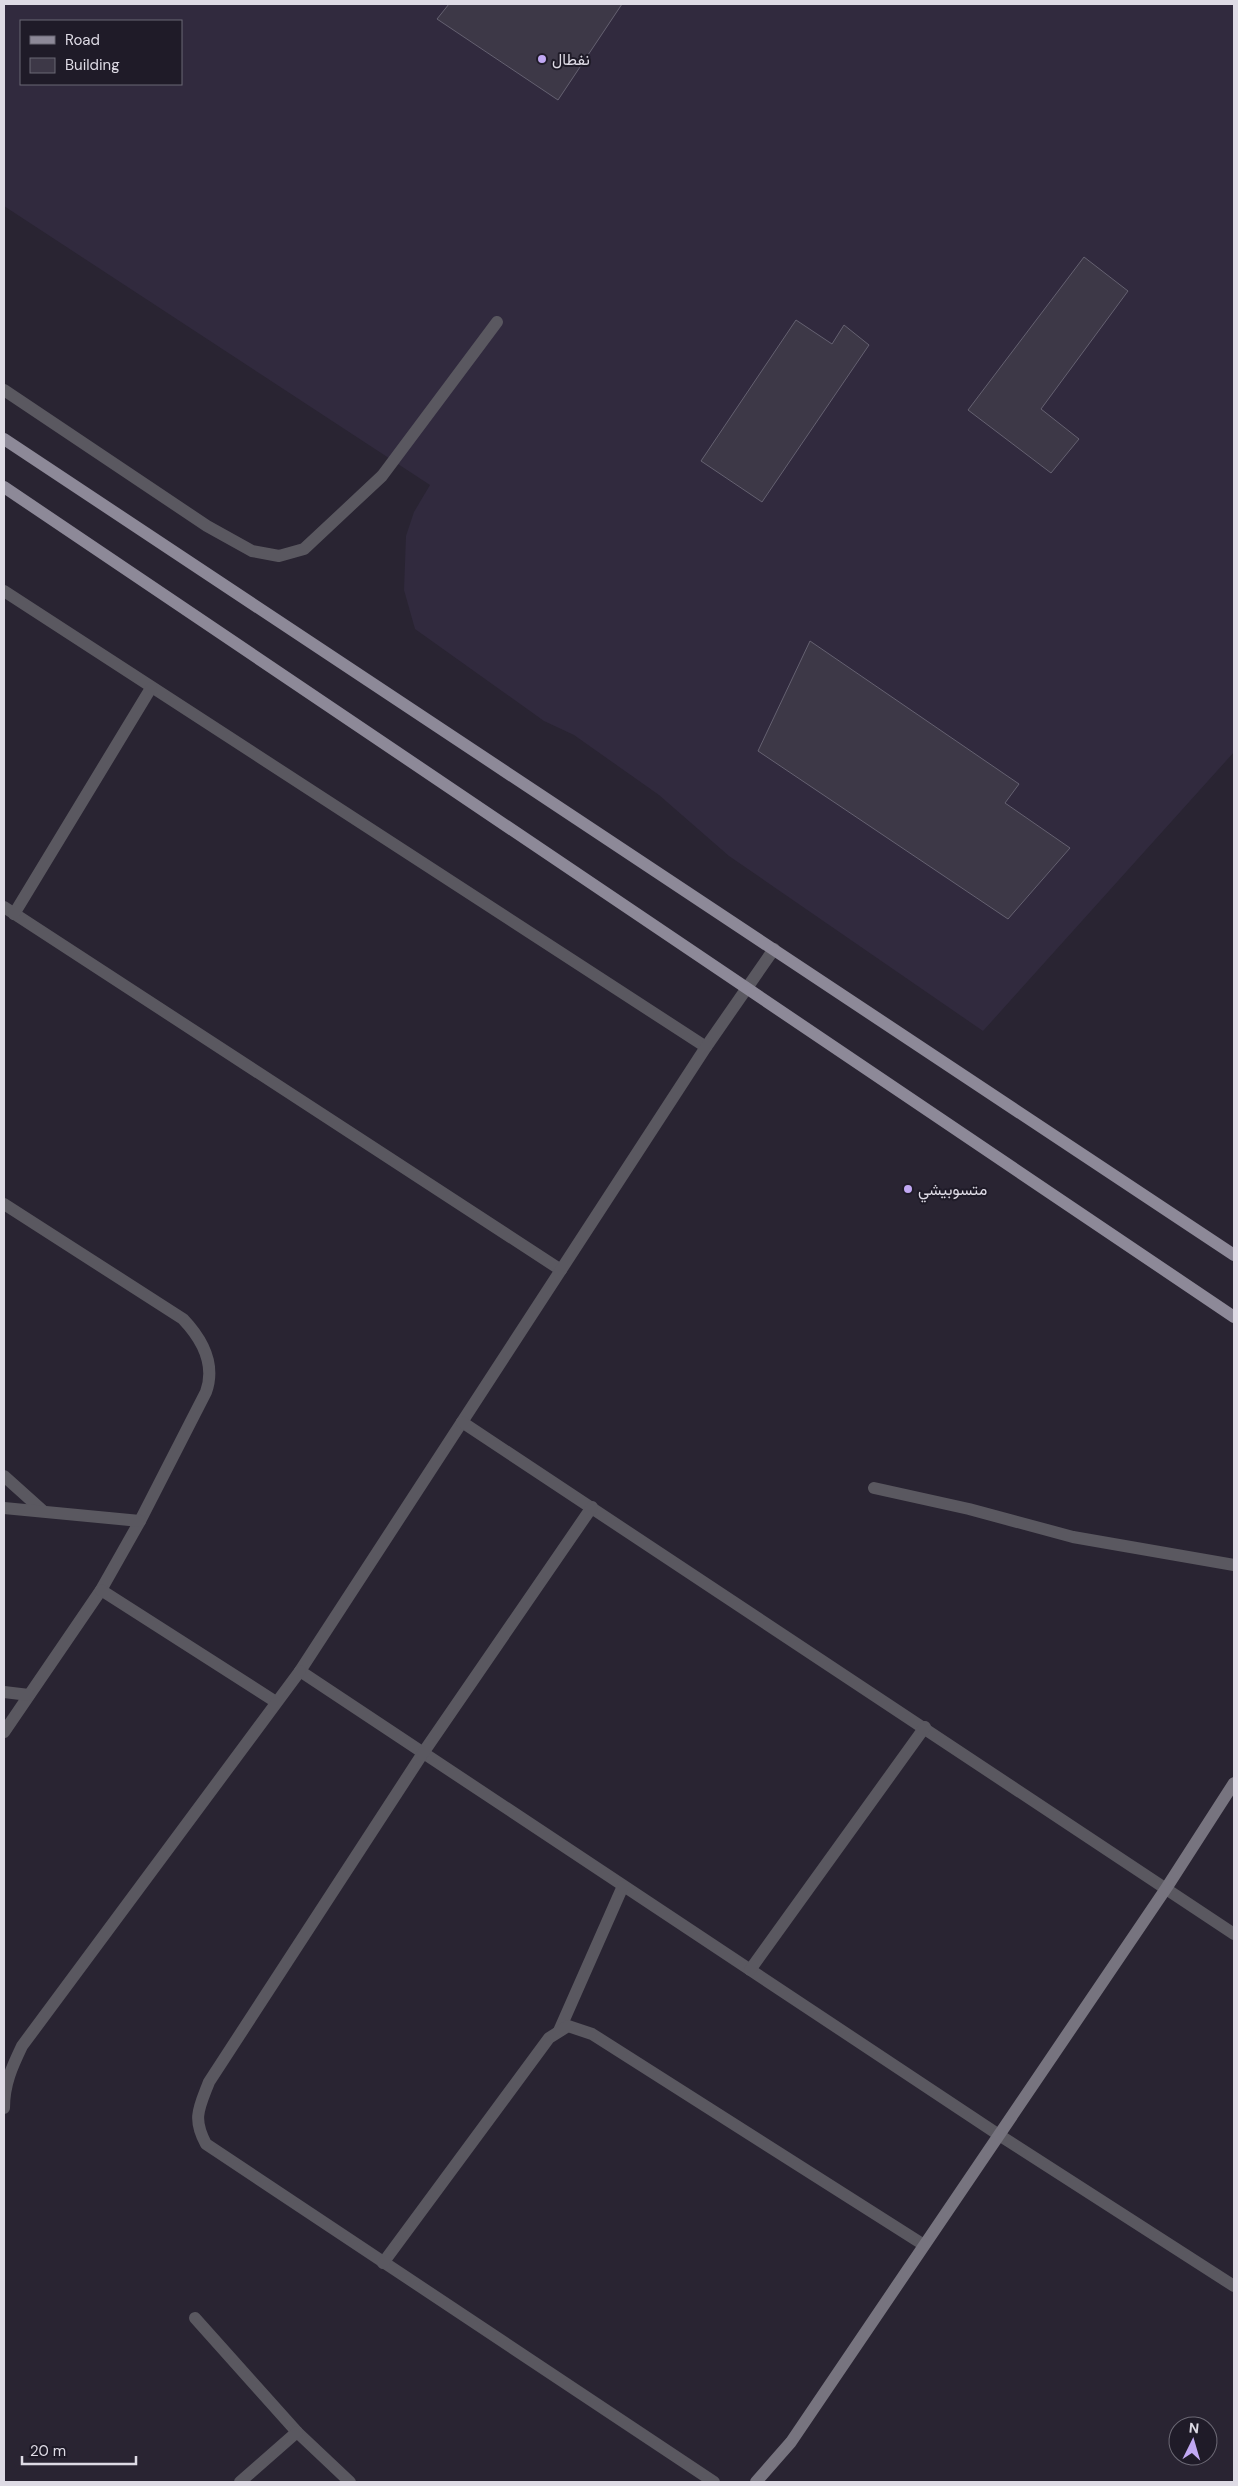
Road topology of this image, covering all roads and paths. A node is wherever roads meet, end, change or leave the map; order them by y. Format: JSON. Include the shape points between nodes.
{"nodes":[{"id":1,"x":497,"y":322,"type":"dead end"},
{"id":2,"x":4,"y":390,"type":"edge"},
{"id":3,"x":4,"y":439,"type":"edge"},
{"id":4,"x":4,"y":487,"type":"edge"},
{"id":5,"x":4,"y":591,"type":"edge"},
{"id":6,"x":151,"y":688,"type":"junction"},
{"id":7,"x":9,"y":910,"type":"edge"},
{"id":8,"x":774,"y":949,"type":"junction"},
{"id":9,"x":747,"y":987,"type":"junction"},
{"id":10,"x":706,"y":1048,"type":"junction"},
{"id":11,"x":4,"y":1204,"type":"edge"},
{"id":12,"x":1234,"y":1255,"type":"edge"},
{"id":13,"x":561,"y":1270,"type":"junction"},
{"id":14,"x":1234,"y":1316,"type":"edge"},
{"id":15,"x":462,"y":1422,"type":"junction"},
{"id":16,"x":4,"y":1476,"type":"edge"},
{"id":17,"x":874,"y":1488,"type":"dead end"},
{"id":18,"x":592,"y":1507,"type":"junction"},
{"id":19,"x":4,"y":1508,"type":"edge"},
{"id":20,"x":43,"y":1512,"type":"junction"},
{"id":21,"x":140,"y":1521,"type":"junction"},
{"id":22,"x":1234,"y":1565,"type":"edge"},
{"id":23,"x":101,"y":1590,"type":"junction"},
{"id":24,"x":300,"y":1671,"type":"junction"},
{"id":25,"x":4,"y":1692,"type":"edge"},
{"id":26,"x":29,"y":1694,"type":"junction"},
{"id":27,"x":276,"y":1702,"type":"junction"},
{"id":28,"x":925,"y":1728,"type":"junction"},
{"id":29,"x":4,"y":1732,"type":"edge"},
{"id":30,"x":423,"y":1753,"type":"junction"},
{"id":31,"x":1234,"y":1783,"type":"edge"},
{"id":32,"x":623,"y":1886,"type":"junction"},
{"id":33,"x":1167,"y":1887,"type":"junction"},
{"id":34,"x":1234,"y":1934,"type":"edge"},
{"id":35,"x":750,"y":1970,"type":"junction"},
{"id":36,"x":559,"y":2031,"type":"junction"},
{"id":37,"x":4,"y":2108,"type":"edge"},
{"id":38,"x":998,"y":2135,"type":"junction"},
{"id":39,"x":924,"y":2245,"type":"junction"},
{"id":40,"x":383,"y":2263,"type":"junction"},
{"id":41,"x":1234,"y":2286,"type":"edge"},
{"id":42,"x":195,"y":2318,"type":"dead end"},
{"id":43,"x":297,"y":2432,"type":"junction"},
{"id":44,"x":240,"y":2482,"type":"edge"},
{"id":45,"x":350,"y":2482,"type":"edge"},
{"id":46,"x":714,"y":2482,"type":"edge"},
{"id":47,"x":756,"y":2482,"type":"edge"}],
"edges":[{"from":1,"to":2,"type":"street","via":[[382,476],[304,550],[279,556],[252,551],[208,526]]},
{"from":3,"to":8,"type":"main road"},
{"from":4,"to":9,"type":"main road"},
{"from":5,"to":6,"type":"street"},
{"from":6,"to":7,"type":"street"},
{"from":6,"to":10,"type":"street"},
{"from":7,"to":13,"type":"street"},
{"from":8,"to":9,"type":"street"},
{"from":8,"to":12,"type":"main road"},
{"from":9,"to":10,"type":"street"},
{"from":9,"to":14,"type":"main road"},
{"from":10,"to":13,"type":"street"},
{"from":11,"to":21,"type":"street","via":[[183,1318],[196,1333],[204,1350],[211,1372],[206,1392]]},
{"from":13,"to":15,"type":"street"},
{"from":15,"to":18,"type":"street"},
{"from":15,"to":24,"type":"street"},
{"from":16,"to":20,"type":"street"},
{"from":17,"to":22,"type":"street","via":[[969,1508],[1072,1536]]},
{"from":18,"to":28,"type":"street"},
{"from":18,"to":30,"type":"street"},
{"from":19,"to":20,"type":"street"},
{"from":20,"to":21,"type":"street"},
{"from":21,"to":23,"type":"street"},
{"from":23,"to":26,"type":"street"},
{"from":23,"to":27,"type":"street"},
{"from":24,"to":27,"type":"street"},
{"from":24,"to":30,"type":"street"},
{"from":25,"to":26,"type":"street"},
{"from":26,"to":29,"type":"street"},
{"from":27,"to":37,"type":"street","via":[[22,2046],[8,2076]]},
{"from":28,"to":33,"type":"street"},
{"from":28,"to":35,"type":"street"},
{"from":30,"to":32,"type":"street"},
{"from":30,"to":40,"type":"street","via":[[209,2082],[196,2115],[206,2144]]},
{"from":31,"to":33,"type":"main road"},
{"from":32,"to":35,"type":"street"},
{"from":32,"to":36,"type":"street"},
{"from":33,"to":34,"type":"street"},
{"from":33,"to":38,"type":"main road"},
{"from":35,"to":38,"type":"street"},
{"from":36,"to":39,"type":"street","via":[[568,2026],[592,2034]]},
{"from":36,"to":40,"type":"street","via":[[549,2038]]},
{"from":38,"to":39,"type":"main road"},
{"from":38,"to":41,"type":"street"},
{"from":39,"to":47,"type":"main road","via":[[791,2442]]},
{"from":40,"to":46,"type":"street"},
{"from":42,"to":43,"type":"street"},
{"from":43,"to":44,"type":"street"},
{"from":43,"to":45,"type":"street"}]}
